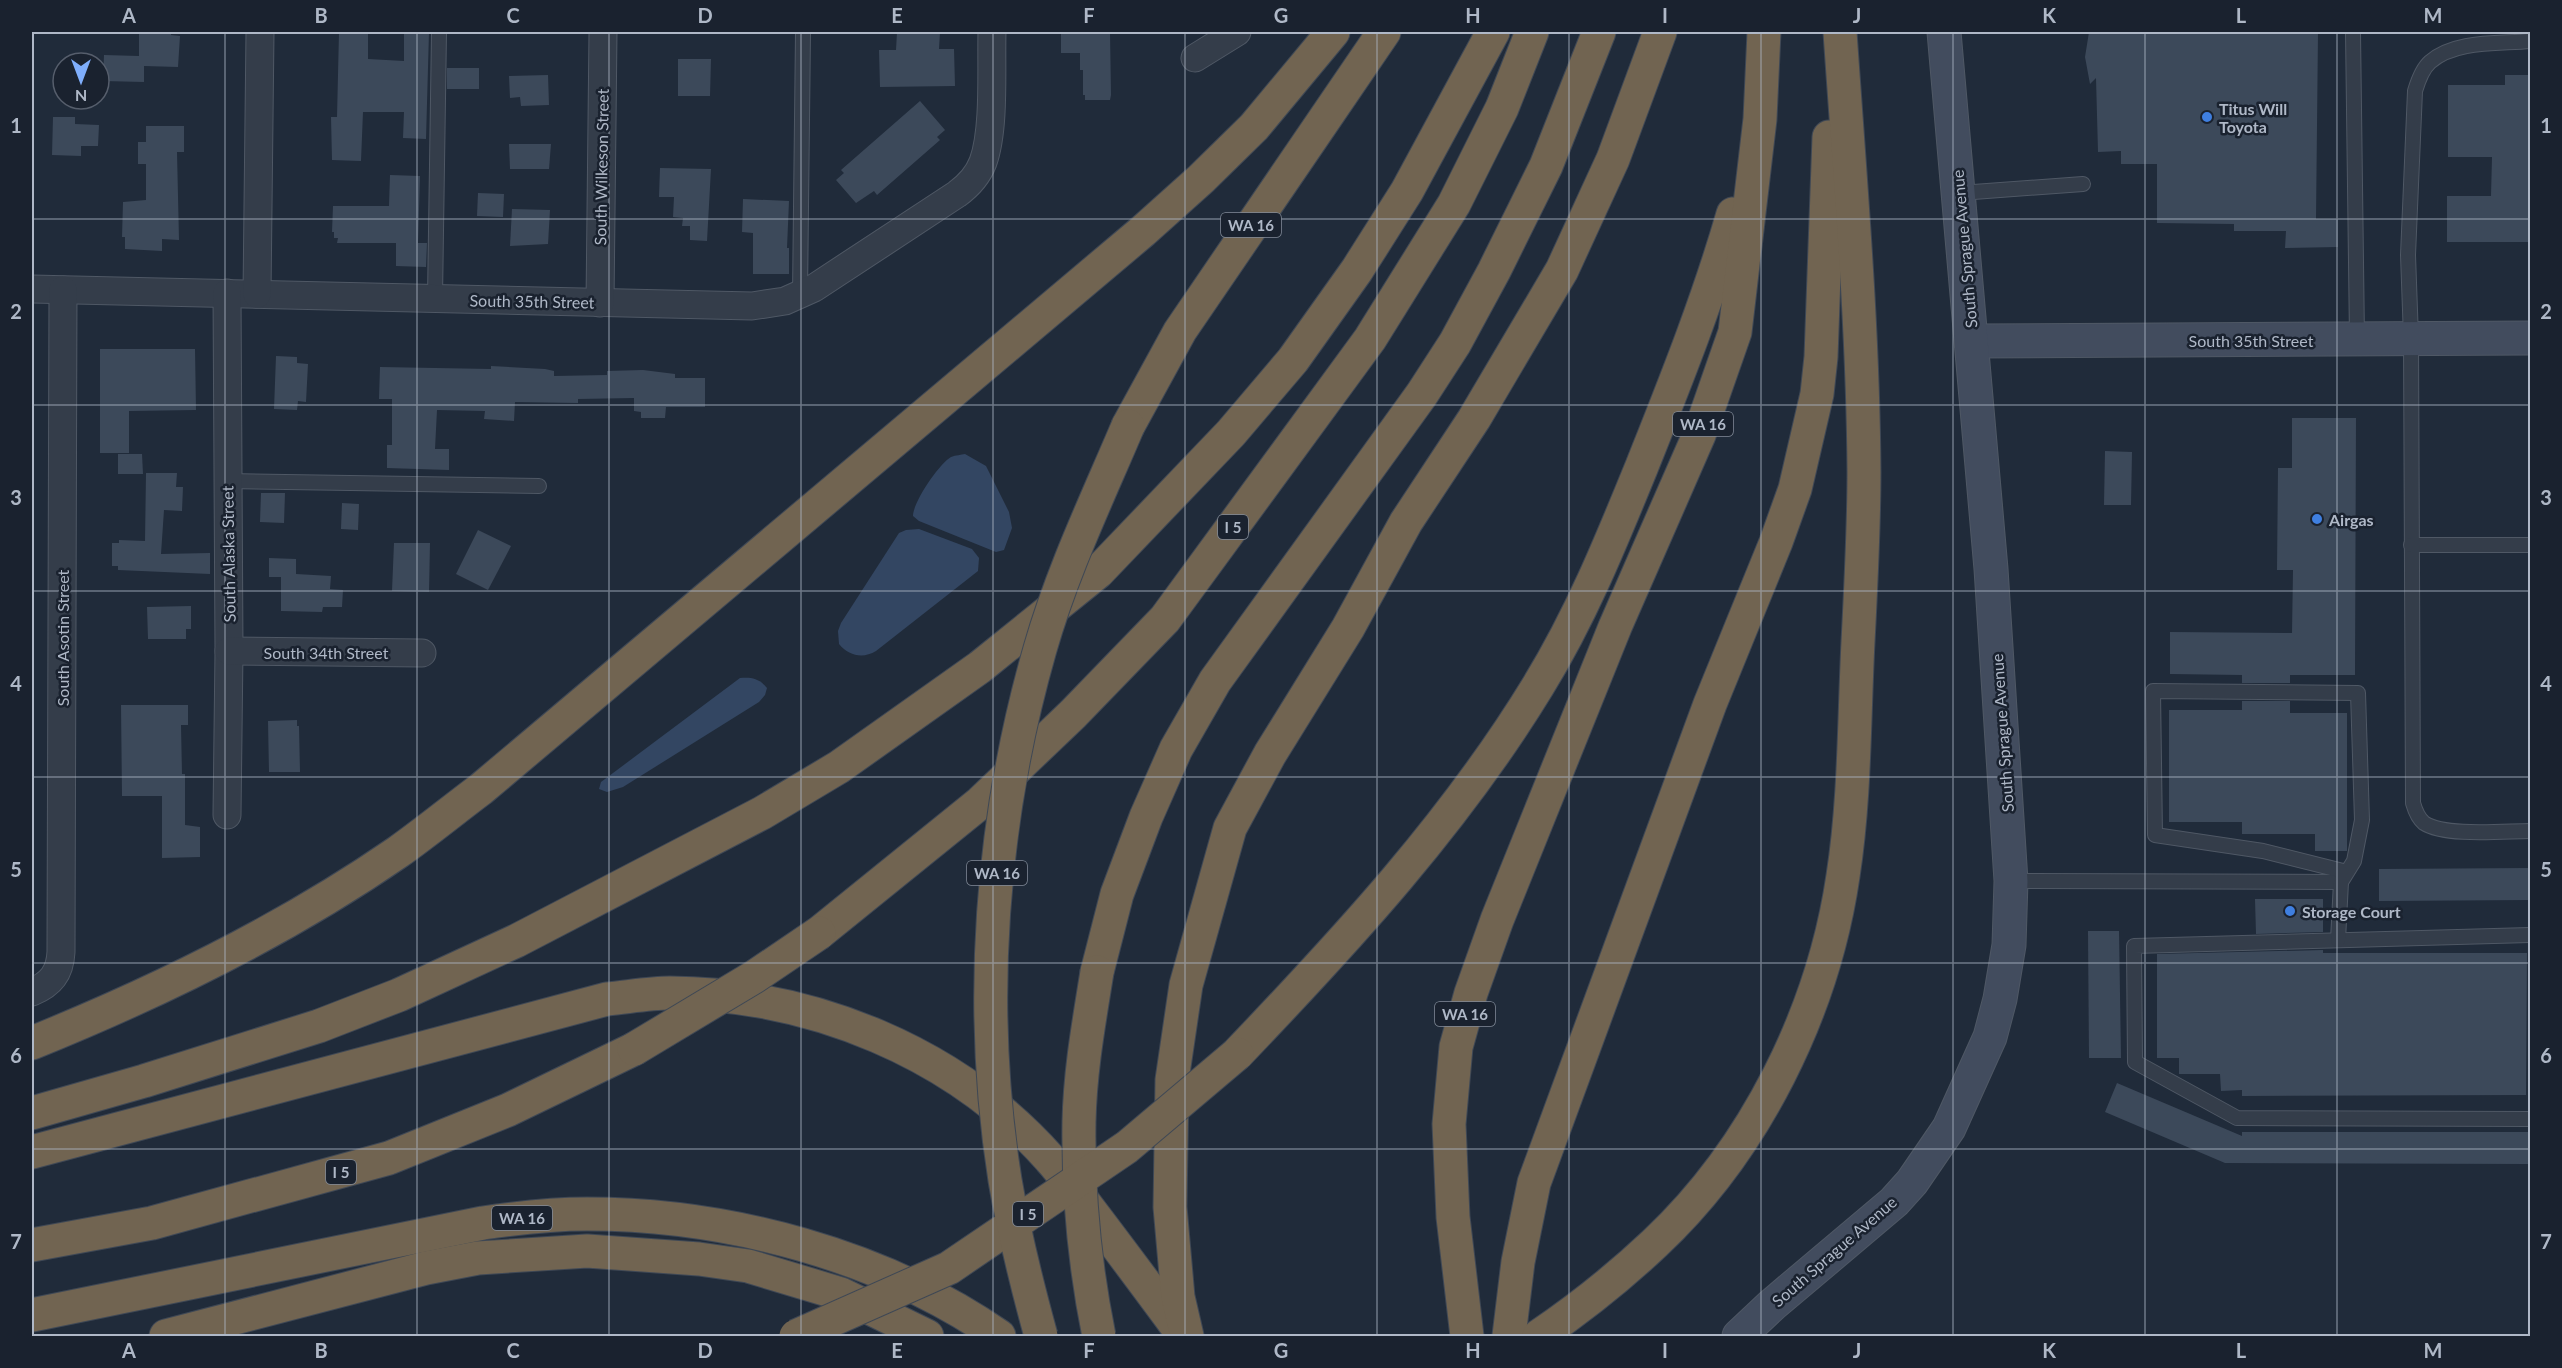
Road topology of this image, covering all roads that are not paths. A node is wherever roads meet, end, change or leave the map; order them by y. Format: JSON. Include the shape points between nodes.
{"nodes":[{"id":1,"x":260,"y":32,"type":"edge"},
{"id":2,"x":439,"y":32,"type":"edge"},
{"id":3,"x":603,"y":32,"type":"edge"},
{"id":4,"x":803,"y":32,"type":"edge"},
{"id":5,"x":992,"y":32,"type":"edge"},
{"id":6,"x":1238,"y":32,"type":"edge"},
{"id":7,"x":1333,"y":32,"type":"edge"},
{"id":8,"x":1384,"y":32,"type":"edge"},
{"id":9,"x":1492,"y":32,"type":"edge"},
{"id":10,"x":1532,"y":32,"type":"edge"},
{"id":11,"x":1599,"y":32,"type":"edge"},
{"id":12,"x":1660,"y":32,"type":"edge"},
{"id":13,"x":1764,"y":32,"type":"edge"},
{"id":14,"x":1835,"y":32,"type":"edge"},
{"id":15,"x":1840,"y":32,"type":"edge"},
{"id":16,"x":1944,"y":32,"type":"edge"},
{"id":17,"x":2353,"y":32,"type":"edge"},
{"id":18,"x":2530,"y":41,"type":"edge"},
{"id":19,"x":1195,"y":58,"type":"dead end"},
{"id":20,"x":1761,"y":119,"type":"junction"},
{"id":21,"x":2083,"y":184,"type":"dead end"},
{"id":22,"x":1960,"y":193,"type":"junction"},
{"id":23,"x":32,"y":289,"type":"edge"},
{"id":24,"x":63,"y":290,"type":"junction"},
{"id":25,"x":227,"y":293,"type":"junction"},
{"id":26,"x":257,"y":294,"type":"junction"},
{"id":27,"x":800,"y":295,"type":"junction"},
{"id":28,"x":435,"y":298,"type":"junction"},
{"id":29,"x":600,"y":303,"type":"junction"},
{"id":30,"x":2411,"y":338,"type":"junction"},
{"id":31,"x":2530,"y":338,"type":"edge"},
{"id":32,"x":2356,"y":339,"type":"junction"},
{"id":33,"x":1972,"y":341,"type":"junction"},
{"id":34,"x":227,"y":481,"type":"junction"},
{"id":35,"x":539,"y":486,"type":"dead end"},
{"id":36,"x":2411,"y":545,"type":"junction"},
{"id":37,"x":2530,"y":545,"type":"edge"},
{"id":38,"x":229,"y":651,"type":"junction"},
{"id":39,"x":422,"y":653,"type":"dead end"},
{"id":40,"x":227,"y":815,"type":"dead end"},
{"id":41,"x":2530,"y":831,"type":"edge"},
{"id":42,"x":2344,"y":877,"type":"junction"},
{"id":43,"x":2011,"y":881,"type":"junction"},
{"id":44,"x":2530,"y":935,"type":"edge"},
{"id":45,"x":2338,"y":940,"type":"junction"},
{"id":46,"x":40,"y":988,"type":"edge"},
{"id":47,"x":32,"y":1043,"type":"edge"},
{"id":48,"x":32,"y":1113,"type":"edge"},
{"id":49,"x":2530,"y":1119,"type":"edge"},
{"id":50,"x":32,"y":1152,"type":"edge"},
{"id":51,"x":32,"y":1245,"type":"edge"},
{"id":52,"x":32,"y":1315,"type":"edge"},
{"id":53,"x":165,"y":1336,"type":"edge"},
{"id":54,"x":796,"y":1336,"type":"edge"},
{"id":55,"x":927,"y":1336,"type":"edge"},
{"id":56,"x":999,"y":1336,"type":"edge"},
{"id":57,"x":1041,"y":1336,"type":"edge"},
{"id":58,"x":1099,"y":1336,"type":"edge"},
{"id":59,"x":1185,"y":1336,"type":"edge"},
{"id":60,"x":1467,"y":1336,"type":"edge"},
{"id":61,"x":1509,"y":1336,"type":"edge"},
{"id":62,"x":1539,"y":1336,"type":"edge"},
{"id":63,"x":1739,"y":1336,"type":"edge"}],
"edges":[{"from":1,"to":26,"type":"street"},
{"from":2,"to":28,"type":"lane"},
{"from":3,"to":29,"type":"street","name":"South Wilkeson Street"},
{"from":4,"to":27,"type":"lane"},
{"from":5,"to":27,"type":"street","name":"South 35th Street","via":[[989,121],[984,160],[976,175],[957,194]]},
{"from":6,"to":19,"type":"street"},
{"from":7,"to":47,"type":"highway","via":[[1254,127],[1168,208],[481,789],[398,852],[266,932],[130,1002]]},
{"from":8,"to":57,"type":"highway","number":"WA 16","bridge":true,"via":[[1180,331],[1128,426],[1081,535],[1040,647],[1004,810],[997,869],[991,1006],[1005,1180]]},
{"from":9,"to":48,"type":"highway","via":[[1407,191],[1293,360],[1231,433],[1098,572],[980,667],[839,766],[771,807],[516,941],[399,995],[319,1026]]},
{"from":10,"to":51,"type":"highway","number":"I 5","bridge":true,"via":[[1502,108],[1454,204],[1370,339],[1165,619],[981,802],[819,933],[754,976],[634,1049],[508,1110],[389,1158],[152,1223]]},
{"from":11,"to":58,"type":"highway","bridge":true,"via":[[1546,166],[1455,343],[1215,681],[1176,749],[1146,817],[1117,894],[1085,1045],[1079,1122],[1084,1231]]},
{"from":12,"to":59,"type":"highway","via":[[1613,159],[1562,270],[1474,419],[1406,522],[1230,828],[1186,985],[1172,1080],[1170,1207]]},
{"from":13,"to":20,"type":"highway","number":"I 5"},
{"from":14,"to":61,"type":"highway","via":[[1821,357],[1817,394],[1795,489],[1710,705],[1534,1183],[1518,1262]]},
{"from":15,"to":62,"type":"highway","via":[[1861,359],[1864,472],[1849,832],[1835,918],[1806,1014],[1758,1112],[1729,1158],[1657,1241],[1610,1284]]},
{"from":16,"to":22,"type":"street","name":"South Sprague Avenue"},
{"from":17,"to":32,"type":"lane"},
{"from":18,"to":30,"type":"lane","via":[[2457,48],[2430,62],[2421,75],[2415,91],[2408,255]]},
{"from":20,"to":54,"type":"highway","number":"I 5","bridge":true,"via":[[1714,280],[1688,353],[1594,585],[1539,685],[1484,767],[1410,864],[1332,955],[1237,1054],[1127,1147],[949,1268]]},
{"from":20,"to":60,"type":"highway","number":"WA 16","via":[[1735,332],[1699,435],[1615,627],[1497,920],[1456,1047],[1449,1124],[1453,1217]]},
{"from":21,"to":22,"type":"lane"},
{"from":22,"to":33,"type":"street","name":"South Sprague Avenue"},
{"from":23,"to":24,"type":"street","name":"South 35th Street"},
{"from":24,"to":25,"type":"street","name":"South 35th Street"},
{"from":24,"to":46,"type":"street","name":"South Asotin Street","via":[[61,952],[57,973]]},
{"from":25,"to":26,"type":"street","name":"South 35th Street"},
{"from":25,"to":34,"type":"street","name":"South Alaska Street"},
{"from":26,"to":28,"type":"street","name":"South 35th Street"},
{"from":27,"to":29,"type":"street","name":"South 35th Street","via":[[752,306]]},
{"from":28,"to":29,"type":"street","name":"South 35th Street"},
{"from":30,"to":31,"type":"street","name":"South 35th Street"},
{"from":30,"to":32,"type":"street","name":"South 35th Street"},
{"from":30,"to":36,"type":"lane"},
{"from":32,"to":33,"type":"street","name":"South 35th Street"},
{"from":33,"to":43,"type":"street","name":"South Sprague Avenue"},
{"from":34,"to":35,"type":"lane"},
{"from":34,"to":38,"type":"street","name":"South Alaska Street"},
{"from":36,"to":37,"type":"lane"},
{"from":36,"to":41,"type":"lane","via":[[2415,809],[2426,824],[2446,830]]},
{"from":38,"to":39,"type":"street","name":"South 34th Street"},
{"from":38,"to":40,"type":"street","name":"South Alaska Street"},
{"from":42,"to":42,"type":"lane","via":[[2354,861],[2362,820],[2358,693],[2153,691],[2155,835],[2263,851]]},
{"from":42,"to":43,"type":"lane"},
{"from":42,"to":45,"type":"lane"},
{"from":43,"to":63,"type":"street","name":"South Sprague Avenue","via":[[2008,945],[1998,1009],[1986,1048],[1949,1128],[1894,1202]]},
{"from":44,"to":45,"type":"lane"},
{"from":45,"to":49,"type":"lane","via":[[2134,946],[2135,1062],[2237,1118]]},
{"from":50,"to":59,"type":"highway","via":[[607,999],[669,993],[737,997],[816,1014],[889,1039],[933,1062],[970,1088],[1050,1158]]},
{"from":52,"to":56,"type":"highway","number":"WA 16","via":[[473,1225],[586,1214],[649,1217],[787,1240],[897,1280]]},
{"from":53,"to":55,"type":"highway","via":[[426,1268],[478,1258],[587,1251],[687,1257],[748,1266],[841,1294]]}]}
